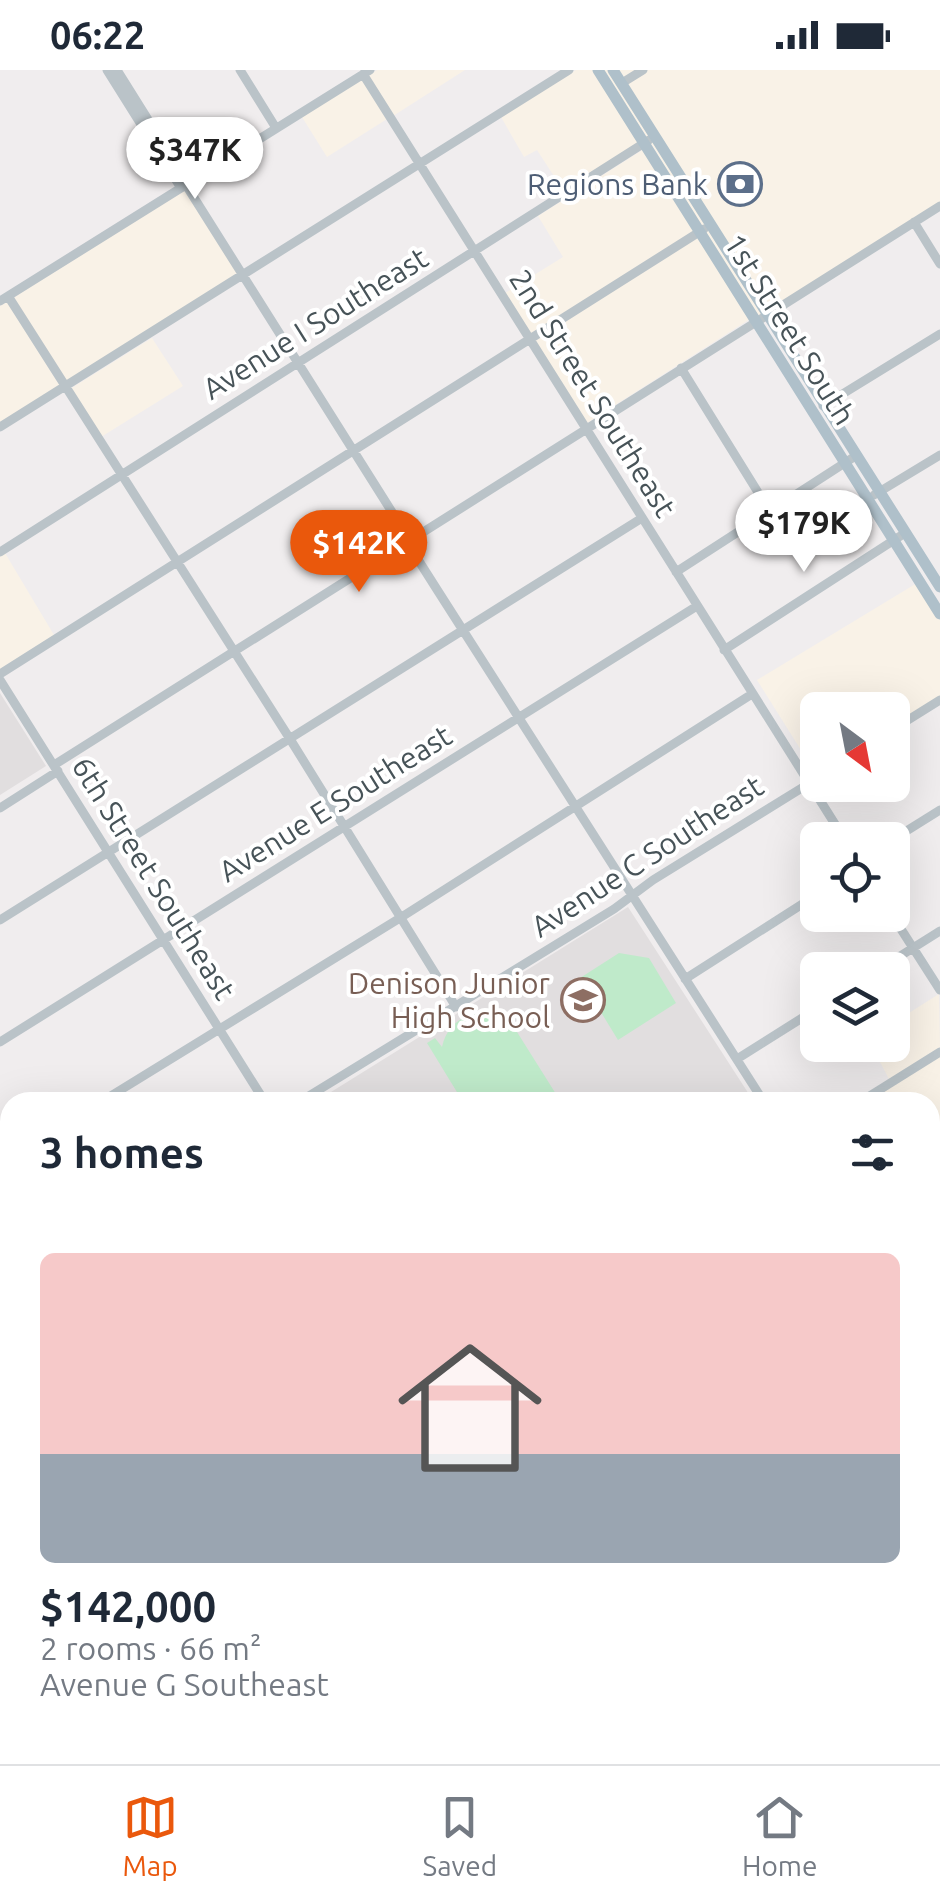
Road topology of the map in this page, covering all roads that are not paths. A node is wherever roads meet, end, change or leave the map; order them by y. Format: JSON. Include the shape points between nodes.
{"nodes":[{"id":1,"x":107,"y":70,"type":"edge"},
{"id":2,"x":117,"y":70,"type":"edge"},
{"id":3,"x":240,"y":70,"type":"edge"},
{"id":4,"x":568,"y":70,"type":"edge"},
{"id":5,"x":598,"y":70,"type":"edge"},
{"id":6,"x":613,"y":70,"type":"edge"},
{"id":7,"x":643,"y":70,"type":"edge"},
{"id":8,"x":361,"y":73,"type":"edge"},
{"id":9,"x":622,"y":83,"type":"junction"},
{"id":10,"x":276,"y":128,"type":"junction"},
{"id":11,"x":157,"y":134,"type":"dead end"},
{"id":12,"x":650,"y":139,"type":"junction"},
{"id":13,"x":420,"y":163,"type":"junction"},
{"id":14,"x":183,"y":186,"type":"junction"},
{"id":15,"x":940,"y":206,"type":"edge"},
{"id":16,"x":914,"y":222,"type":"junction"},
{"id":17,"x":705,"y":228,"type":"junction"},
{"id":18,"x":475,"y":252,"type":"junction"},
{"id":19,"x":940,"y":264,"type":"edge"},
{"id":20,"x":243,"y":275,"type":"junction"},
{"id":21,"x":3,"y":297,"type":"edge"},
{"id":22,"x":767,"y":314,"type":"junction"},
{"id":23,"x":756,"y":321,"type":"junction"},
{"id":24,"x":940,"y":334,"type":"edge"},
{"id":25,"x":530,"y":339,"type":"junction"},
{"id":26,"x":298,"y":363,"type":"junction"},
{"id":27,"x":681,"y":368,"type":"junction"},
{"id":28,"x":65,"y":387,"type":"junction"},
{"id":29,"x":819,"y":408,"type":"junction"},
{"id":30,"x":0,"y":427,"type":"edge"},
{"id":31,"x":586,"y":428,"type":"junction"},
{"id":32,"x":353,"y":451,"type":"junction"},
{"id":33,"x":940,"y":455,"type":"edge"},
{"id":34,"x":857,"y":456,"type":"junction"},
{"id":35,"x":845,"y":463,"type":"junction"},
{"id":36,"x":122,"y":476,"type":"junction"},
{"id":37,"x":879,"y":491,"type":"junction"},
{"id":38,"x":868,"y":499,"type":"junction"},
{"id":39,"x":769,"y":510,"type":"junction"},
{"id":40,"x":642,"y":518,"type":"junction"},
{"id":41,"x":900,"y":537,"type":"junction"},
{"id":42,"x":410,"y":539,"type":"junction"},
{"id":43,"x":0,"y":552,"type":"edge"},
{"id":44,"x":175,"y":560,"type":"junction"},
{"id":45,"x":676,"y":572,"type":"junction"},
{"id":46,"x":938,"y":581,"type":"edge"},
{"id":47,"x":923,"y":587,"type":"junction"},
{"id":48,"x":696,"y":606,"type":"junction"},
{"id":49,"x":940,"y":614,"type":"edge"},
{"id":50,"x":463,"y":630,"type":"junction"},
{"id":51,"x":724,"y":650,"type":"junction"},
{"id":52,"x":234,"y":652,"type":"junction"},
{"id":53,"x":0,"y":677,"type":"edge"},
{"id":54,"x":752,"y":694,"type":"junction"},
{"id":55,"x":940,"y":700,"type":"edge"},
{"id":56,"x":518,"y":718,"type":"junction"},
{"id":57,"x":910,"y":719,"type":"edge"},
{"id":58,"x":290,"y":739,"type":"junction"},
{"id":59,"x":800,"y":762,"type":"edge"},
{"id":60,"x":56,"y":768,"type":"junction"},
{"id":61,"x":800,"y":788,"type":"edge"},
{"id":62,"x":574,"y":807,"type":"junction"},
{"id":63,"x":0,"y":808,"type":"edge"},
{"id":64,"x":940,"y":810,"type":"edge"},
{"id":65,"x":344,"y":828,"type":"junction"},
{"id":66,"x":910,"y":829,"type":"edge"},
{"id":67,"x":108,"y":853,"type":"junction"},
{"id":68,"x":631,"y":895,"type":"junction"},
{"id":69,"x":800,"y":905,"type":"edge"},
{"id":70,"x":400,"y":918,"type":"junction"},
{"id":71,"x":0,"y":920,"type":"edge"},
{"id":72,"x":940,"y":930,"type":"edge"},
{"id":73,"x":903,"y":932,"type":"edge"},
{"id":74,"x":163,"y":941,"type":"junction"},
{"id":75,"x":913,"y":948,"type":"junction"},
{"id":76,"x":907,"y":952,"type":"edge"},
{"id":77,"x":685,"y":978,"type":"junction"},
{"id":78,"x":940,"y":990,"type":"edge"},
{"id":79,"x":456,"y":1007,"type":"junction"},
{"id":80,"x":800,"y":1020,"type":"edge"},
{"id":81,"x":219,"y":1029,"type":"junction"},
{"id":82,"x":0,"y":1042,"type":"edge"},
{"id":83,"x":940,"y":1052,"type":"edge"},
{"id":84,"x":737,"y":1060,"type":"junction"},
{"id":85,"x":117,"y":1092,"type":"edge"},
{"id":86,"x":259,"y":1092,"type":"edge"},
{"id":87,"x":316,"y":1092,"type":"edge"},
{"id":88,"x":758,"y":1092,"type":"edge"},
{"id":89,"x":876,"y":1092,"type":"edge"}],
"edges":[{"from":1,"to":14,"type":"street"},
{"from":2,"to":11,"type":"street"},
{"from":3,"to":10,"type":"street"},
{"from":4,"to":13,"type":"street"},
{"from":5,"to":12,"type":"main road","name":"1st Street South"},
{"from":6,"to":9,"type":"main road","name":"1st Street South"},
{"from":7,"to":9,"type":"street"},
{"from":8,"to":10,"type":"street"},
{"from":8,"to":13,"type":"street","name":"2nd Street Southeast"},
{"from":9,"to":12,"type":"main road","name":"1st Street South"},
{"from":10,"to":14,"type":"street"},
{"from":12,"to":17,"type":"main road","name":"1st Street South"},
{"from":12,"to":18,"type":"street","name":"Avenue I Southeast"},
{"from":13,"to":18,"type":"street","name":"2nd Street Southeast"},
{"from":13,"to":20,"type":"street"},
{"from":14,"to":20,"type":"street"},
{"from":14,"to":21,"type":"street"},
{"from":15,"to":16,"type":"street"},
{"from":16,"to":19,"type":"street"},
{"from":16,"to":22,"type":"street"},
{"from":17,"to":22,"type":"main road","name":"1st Street South"},
{"from":17,"to":23,"type":"main road","name":"1st Street South"},
{"from":17,"to":25,"type":"street"},
{"from":18,"to":25,"type":"street","name":"2nd Street Southeast"},
{"from":18,"to":26,"type":"street","name":"Avenue I Southeast"},
{"from":20,"to":26,"type":"street"},
{"from":20,"to":28,"type":"street"},
{"from":21,"to":28,"type":"street"},
{"from":22,"to":23,"type":"street"},
{"from":22,"to":29,"type":"main road","name":"1st Street South"},
{"from":23,"to":27,"type":"street"},
{"from":23,"to":29,"type":"main road","name":"1st Street South"},
{"from":24,"to":29,"type":"street"},
{"from":25,"to":31,"type":"street","name":"2nd Street Southeast"},
{"from":25,"to":32,"type":"street"},
{"from":26,"to":32,"type":"street"},
{"from":26,"to":36,"type":"street","name":"Avenue I Southeast"},
{"from":27,"to":31,"type":"street"},
{"from":27,"to":39,"type":"street"},
{"from":28,"to":30,"type":"street"},
{"from":28,"to":36,"type":"street"},
{"from":29,"to":34,"type":"main road","name":"1st Street South"},
{"from":29,"to":35,"type":"main road","name":"1st Street South"},
{"from":31,"to":40,"type":"street","name":"2nd Street Southeast"},
{"from":31,"to":42,"type":"street"},
{"from":32,"to":42,"type":"street"},
{"from":32,"to":44,"type":"street"},
{"from":33,"to":37,"type":"street"},
{"from":34,"to":35,"type":"street"},
{"from":34,"to":37,"type":"main road","name":"1st Street South"},
{"from":35,"to":38,"type":"main road","name":"1st Street South"},
{"from":35,"to":39,"type":"street"},
{"from":36,"to":43,"type":"street","name":"Avenue I Southeast"},
{"from":36,"to":44,"type":"street"},
{"from":37,"to":38,"type":"street"},
{"from":37,"to":41,"type":"main road","name":"1st Street South"},
{"from":38,"to":41,"type":"main road","name":"1st Street South"},
{"from":39,"to":45,"type":"street"},
{"from":40,"to":45,"type":"street","name":"2nd Street Southeast"},
{"from":40,"to":50,"type":"street"},
{"from":41,"to":46,"type":"main road","name":"1st Street South"},
{"from":41,"to":47,"type":"main road","name":"1st Street South"},
{"from":41,"to":51,"type":"street"},
{"from":42,"to":50,"type":"street"},
{"from":42,"to":52,"type":"street"},
{"from":44,"to":52,"type":"street"},
{"from":44,"to":53,"type":"street"},
{"from":45,"to":48,"type":"street","name":"2nd Street Southeast"},
{"from":46,"to":47,"type":"street"},
{"from":47,"to":49,"type":"main road","name":"1st Street South"},
{"from":48,"to":51,"type":"street","name":"2nd Street Southeast"},
{"from":48,"to":56,"type":"street","name":"Avenue E Southeast"},
{"from":50,"to":56,"type":"street"},
{"from":50,"to":58,"type":"street"},
{"from":51,"to":54,"type":"street","name":"2nd Street Southeast"},
{"from":52,"to":58,"type":"street"},
{"from":52,"to":60,"type":"street"},
{"from":53,"to":60,"type":"street","name":"6th Street Southeast"},
{"from":54,"to":59,"type":"street","name":"2nd Street Southeast"},
{"from":54,"to":62,"type":"street"},
{"from":55,"to":57,"type":"street"},
{"from":56,"to":62,"type":"street"},
{"from":56,"to":65,"type":"street","name":"Avenue E Southeast"},
{"from":58,"to":65,"type":"street"},
{"from":58,"to":67,"type":"street"},
{"from":60,"to":63,"type":"street"},
{"from":60,"to":67,"type":"street","name":"6th Street Southeast"},
{"from":61,"to":68,"type":"street","name":"Avenue C Southeast"},
{"from":62,"to":68,"type":"street"},
{"from":62,"to":70,"type":"street"},
{"from":64,"to":66,"type":"street"},
{"from":65,"to":70,"type":"street"},
{"from":65,"to":74,"type":"street","name":"Avenue E Southeast"},
{"from":67,"to":71,"type":"street"},
{"from":67,"to":74,"type":"street","name":"6th Street Southeast"},
{"from":68,"to":77,"type":"street"},
{"from":68,"to":79,"type":"street","name":"Avenue C Southeast"},
{"from":69,"to":77,"type":"street"},
{"from":70,"to":79,"type":"street"},
{"from":70,"to":81,"type":"street"},
{"from":72,"to":75,"type":"street"},
{"from":73,"to":75,"type":"street"},
{"from":74,"to":81,"type":"street","name":"6th Street Southeast"},
{"from":74,"to":82,"type":"street","name":"Avenue E Southeast"},
{"from":75,"to":76,"type":"street"},
{"from":75,"to":78,"type":"street"},
{"from":77,"to":84,"type":"street"},
{"from":79,"to":87,"type":"street","name":"Avenue C Southeast"},
{"from":80,"to":84,"type":"street"},
{"from":81,"to":85,"type":"street"},
{"from":81,"to":86,"type":"street","name":"6th Street Southeast"},
{"from":83,"to":89,"type":"street"},
{"from":84,"to":88,"type":"street"}]}
